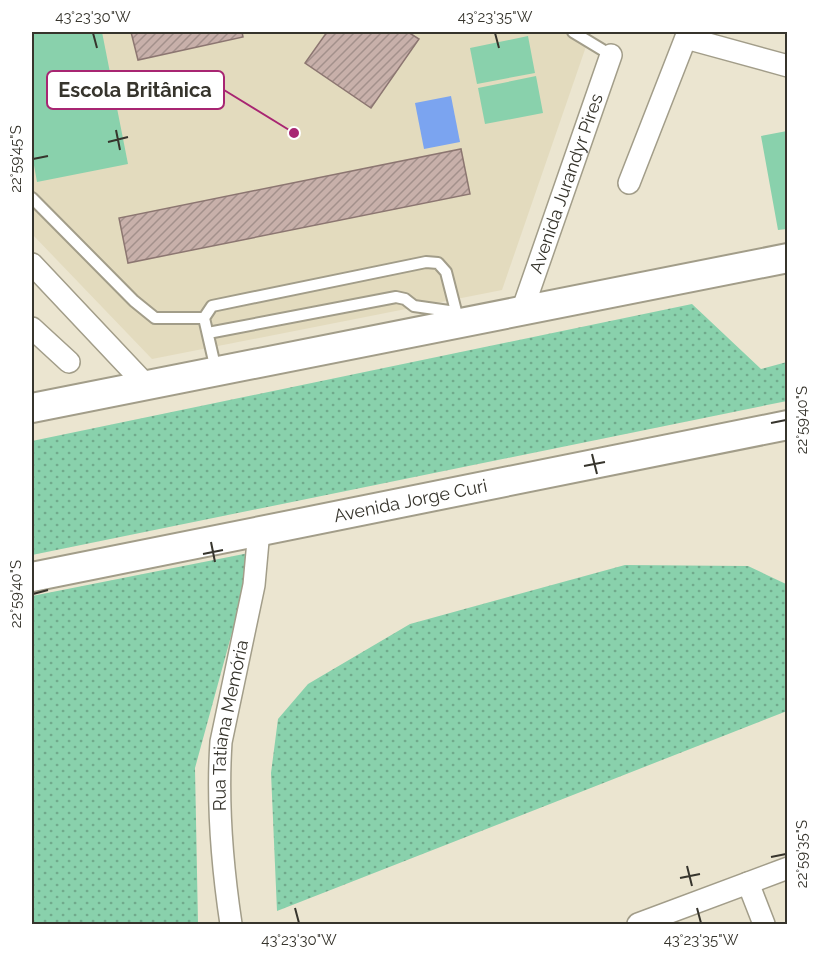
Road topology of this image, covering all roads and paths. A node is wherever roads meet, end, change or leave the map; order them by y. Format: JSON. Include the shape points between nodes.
{"nodes":[{"id":1,"x":573,"y":32,"type":"edge"},
{"id":2,"x":687,"y":35,"type":"edge"},
{"id":3,"x":611,"y":55,"type":"joint"},
{"id":4,"x":788,"y":66,"type":"edge"},
{"id":5,"x":629,"y":183,"type":"dead end"},
{"id":6,"x":32,"y":198,"type":"edge"},
{"id":7,"x":788,"y":258,"type":"edge"},
{"id":8,"x":32,"y":264,"type":"edge"},
{"id":9,"x":522,"y":311,"type":"junction"},
{"id":10,"x":204,"y":318,"type":"junction"},
{"id":11,"x":457,"y":318,"type":"junction"},
{"id":12,"x":32,"y":328,"type":"edge"},
{"id":13,"x":208,"y":333,"type":"junction"},
{"id":14,"x":69,"y":362,"type":"dead end"},
{"id":15,"x":216,"y":372,"type":"junction"},
{"id":16,"x":146,"y":385,"type":"junction"},
{"id":17,"x":32,"y":408,"type":"edge"},
{"id":18,"x":788,"y":425,"type":"edge"},
{"id":19,"x":260,"y":530,"type":"junction"},
{"id":20,"x":32,"y":577,"type":"edge"},
{"id":21,"x":788,"y":868,"type":"edge"},
{"id":22,"x":748,"y":882,"type":"junction"},
{"id":23,"x":231,"y":924,"type":"edge"},
{"id":24,"x":638,"y":924,"type":"edge"},
{"id":25,"x":764,"y":924,"type":"edge"}],
"edges":[{"from":1,"to":3,"type":"lane"},
{"from":2,"to":4,"type":"street"},
{"from":2,"to":5,"type":"street"},
{"from":3,"to":9,"type":"street","name":"Avenida Jurandyr Pires"},
{"from":6,"to":10,"type":"lane","via":[[155,318]]},
{"from":7,"to":9,"type":"street"},
{"from":8,"to":16,"type":"street"},
{"from":9,"to":11,"type":"street"},
{"from":10,"to":11,"type":"lane","via":[[212,306],[223,303],[426,262],[438,263],[446,272]]},
{"from":10,"to":13,"type":"lane"},
{"from":11,"to":13,"type":"lane","via":[[396,297]]},
{"from":11,"to":15,"type":"street"},
{"from":12,"to":14,"type":"street"},
{"from":13,"to":15,"type":"lane"},
{"from":15,"to":16,"type":"street"},
{"from":16,"to":17,"type":"street"},
{"from":18,"to":19,"type":"street","name":"Avenida Jorge Curi"},
{"from":19,"to":20,"type":"street","name":"Avenida Jorge Curi"},
{"from":19,"to":23,"type":"street","name":"Rua Tatiana Memória","via":[[254,585],[219,768]]},
{"from":21,"to":22,"type":"street"},
{"from":22,"to":24,"type":"street"},
{"from":22,"to":25,"type":"street"}]}
